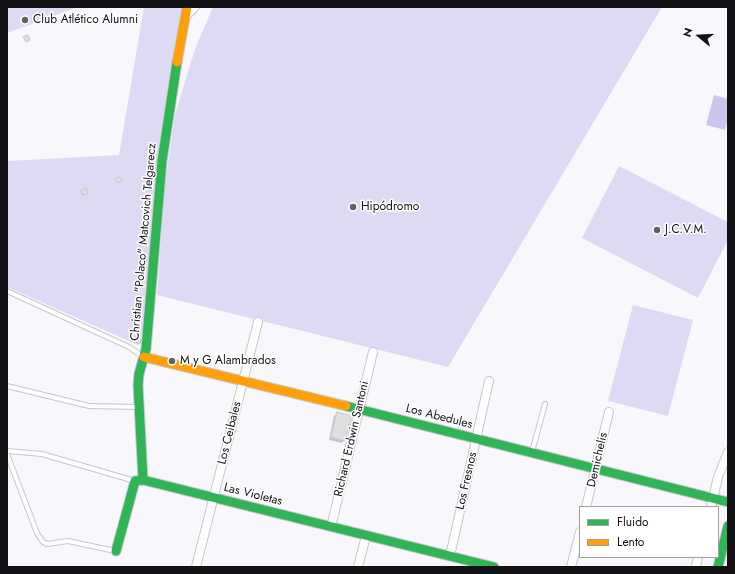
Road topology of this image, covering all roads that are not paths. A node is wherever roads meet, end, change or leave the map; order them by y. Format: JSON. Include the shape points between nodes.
{"nodes":[{"id":1,"x":187,"y":7,"type":"edge"},
{"id":2,"x":195,"y":7,"type":"edge"},
{"id":3,"x":185,"y":16,"type":"junction"},
{"id":4,"x":7,"y":291,"type":"edge"},
{"id":5,"x":258,"y":322,"type":"dead end"},
{"id":6,"x":373,"y":352,"type":"dead end"},
{"id":7,"x":144,"y":357,"type":"junction"},
{"id":8,"x":242,"y":381,"type":"junction"},
{"id":9,"x":489,"y":381,"type":"dead end"},
{"id":10,"x":7,"y":386,"type":"edge"},
{"id":11,"x":545,"y":404,"type":"dead end"},
{"id":12,"x":139,"y":407,"type":"junction"},
{"id":13,"x":359,"y":409,"type":"junction"},
{"id":14,"x":609,"y":412,"type":"dead end"},
{"id":15,"x":476,"y":439,"type":"junction"},
{"id":16,"x":728,"y":452,"type":"edge"},
{"id":17,"x":7,"y":453,"type":"edge"},
{"id":18,"x":532,"y":453,"type":"junction"},
{"id":19,"x":596,"y":468,"type":"junction"},
{"id":20,"x":139,"y":481,"type":"junction"},
{"id":21,"x":214,"y":498,"type":"junction"},
{"id":22,"x":712,"y":502,"type":"edge"},
{"id":23,"x":728,"y":502,"type":"edge"},
{"id":24,"x":586,"y":506,"type":"edge"},
{"id":25,"x":728,"y":526,"type":"edge"},
{"id":26,"x":331,"y":527,"type":"junction"},
{"id":27,"x":366,"y":536,"type":"junction"},
{"id":28,"x":579,"y":536,"type":"edge"},
{"id":29,"x":116,"y":551,"type":"joint"},
{"id":30,"x":450,"y":556,"type":"junction"},
{"id":31,"x":196,"y":567,"type":"edge"},
{"id":32,"x":358,"y":567,"type":"edge"},
{"id":33,"x":494,"y":567,"type":"edge"},
{"id":34,"x":571,"y":567,"type":"edge"},
{"id":35,"x":718,"y":567,"type":"edge"}],
"edges":[{"from":1,"to":3,"type":"main road","name":"Christian \"Polaco\" Matcovich Telgarecz"},
{"from":2,"to":3,"type":"street"},
{"from":3,"to":7,"type":"main road","name":"Christian \"Polaco\" Matcovich Telgarecz","via":[[162,160]]},
{"from":4,"to":7,"type":"lane","via":[[129,347]]},
{"from":5,"to":8,"type":"street","name":"Los Ceibales"},
{"from":6,"to":13,"type":"street","name":"Richard Erdwin Santoni"},
{"from":7,"to":8,"type":"main road","name":"Los Abedules"},
{"from":7,"to":12,"type":"main road","name":"Christian \"Polaco\" Matcovich Telgarecz","via":[[139,374]]},
{"from":8,"to":13,"type":"main road","name":"Los Abedules"},
{"from":8,"to":21,"type":"street","name":"Los Ceibales"},
{"from":9,"to":15,"type":"street","name":"Los Fresnos"},
{"from":10,"to":12,"type":"lane","via":[[89,406]]},
{"from":11,"to":18,"type":"lane"},
{"from":12,"to":20,"type":"main road","name":"Christian \"Polaco\" Matcovich Telgarecz"},
{"from":13,"to":15,"type":"main road","name":"Los Abedules"},
{"from":13,"to":26,"type":"street","name":"Richard Erdwin Santoni"},
{"from":14,"to":19,"type":"street","name":"Demichelis"},
{"from":15,"to":18,"type":"main road","name":"Los Abedules"},
{"from":15,"to":30,"type":"street","name":"Los Fresnos"},
{"from":16,"to":22,"type":"street"},
{"from":17,"to":20,"type":"lane","name":"Las Violetas","via":[[42,454]]},
{"from":17,"to":29,"type":"lane","via":[[37,533],[43,542],[47,544],[68,541]]},
{"from":18,"to":19,"type":"main road","name":"Los Abedules"},
{"from":19,"to":22,"type":"main road","name":"Los Abedules"},
{"from":19,"to":24,"type":"street","name":"Demichelis"},
{"from":20,"to":21,"type":"main road","name":"Las Violetas"},
{"from":20,"to":29,"type":"main road","name":"Christian \"Polaco\" Matcovich Telgarecz"},
{"from":21,"to":26,"type":"main road","name":"Las Violetas"},
{"from":21,"to":31,"type":"street","name":"Los Ceibales"},
{"from":22,"to":23,"type":"main road","name":"Los Abedules"},
{"from":25,"to":35,"type":"main road"},
{"from":26,"to":27,"type":"main road","name":"Las Violetas"},
{"from":27,"to":30,"type":"main road","name":"Las Violetas"},
{"from":27,"to":32,"type":"street"},
{"from":28,"to":34,"type":"street"},
{"from":30,"to":33,"type":"main road","name":"Las Violetas"}]}
